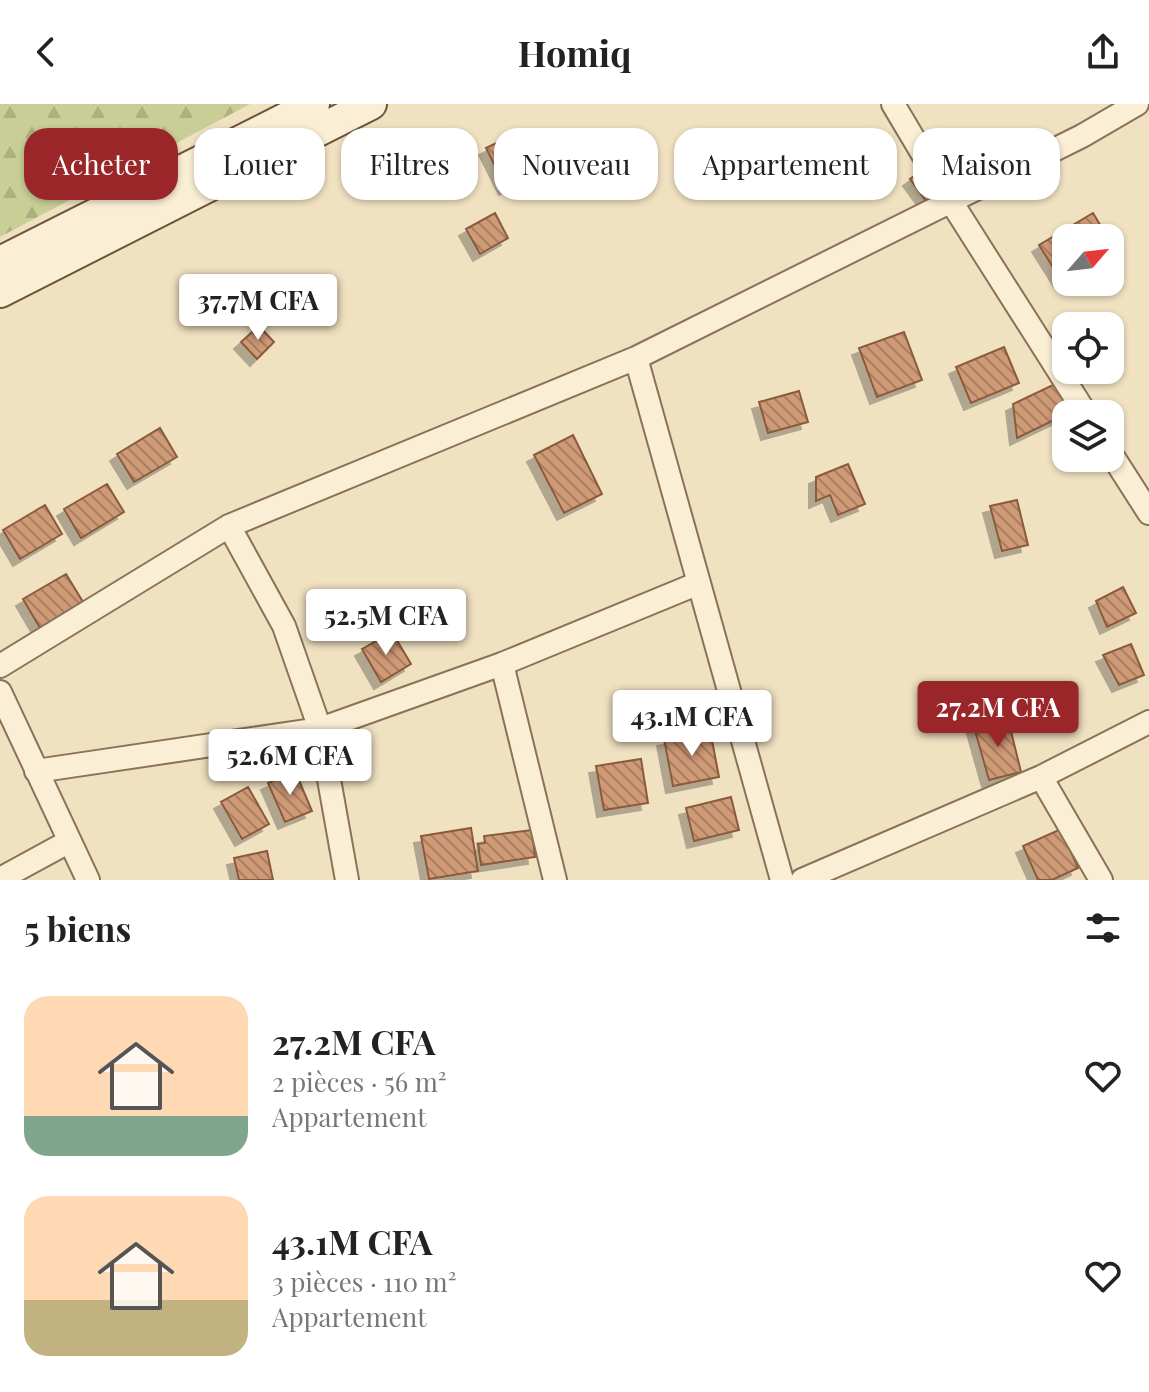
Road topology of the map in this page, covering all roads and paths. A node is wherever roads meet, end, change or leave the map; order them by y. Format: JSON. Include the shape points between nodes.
{"nodes":[{"id":1,"x":314,"y":104,"type":"edge"},
{"id":2,"x":371,"y":104,"type":"edge"},
{"id":3,"x":893,"y":104,"type":"edge"},
{"id":4,"x":1137,"y":104,"type":"edge"},
{"id":5,"x":913,"y":138,"type":"edge"},
{"id":6,"x":1060,"y":147,"type":"edge"},
{"id":7,"x":950,"y":200,"type":"joint"},
{"id":8,"x":0,"y":262,"type":"edge"},
{"id":9,"x":0,"y":292,"type":"edge"},
{"id":10,"x":636,"y":358,"type":"junction"},
{"id":11,"x":1077,"y":400,"type":"edge"},
{"id":12,"x":1123,"y":472,"type":"edge"},
{"id":13,"x":1149,"y":513,"type":"edge"},
{"id":14,"x":229,"y":526,"type":"junction"},
{"id":15,"x":699,"y":583,"type":"junction"},
{"id":16,"x":502,"y":664,"type":"junction"},
{"id":17,"x":0,"y":666,"type":"edge"},
{"id":18,"x":0,"y":692,"type":"edge"},
{"id":19,"x":1149,"y":722,"type":"edge"},
{"id":20,"x":320,"y":729,"type":"junction"},
{"id":21,"x":36,"y":771,"type":"junction"},
{"id":22,"x":1041,"y":777,"type":"junction"},
{"id":23,"x":68,"y":842,"type":"junction"},
{"id":24,"x":0,"y":879,"type":"edge"},
{"id":25,"x":88,"y":880,"type":"edge"},
{"id":26,"x":347,"y":880,"type":"edge"},
{"id":27,"x":555,"y":880,"type":"edge"},
{"id":28,"x":782,"y":880,"type":"edge"},
{"id":29,"x":802,"y":880,"type":"edge"},
{"id":30,"x":1101,"y":880,"type":"edge"}],
"edges":[{"from":1,"to":8,"type":"street"},
{"from":2,"to":9,"type":"street"},
{"from":3,"to":5,"type":"street"},
{"from":4,"to":6,"type":"street"},
{"from":7,"to":10,"type":"street"},
{"from":7,"to":11,"type":"street"},
{"from":10,"to":14,"type":"street"},
{"from":10,"to":15,"type":"street"},
{"from":12,"to":13,"type":"street"},
{"from":14,"to":17,"type":"street"},
{"from":14,"to":20,"type":"street","via":[[284,626]]},
{"from":15,"to":16,"type":"street"},
{"from":15,"to":28,"type":"street"},
{"from":16,"to":20,"type":"street"},
{"from":16,"to":27,"type":"street"},
{"from":18,"to":21,"type":"street"},
{"from":19,"to":22,"type":"street"},
{"from":20,"to":21,"type":"street"},
{"from":20,"to":26,"type":"street"},
{"from":21,"to":23,"type":"street"},
{"from":22,"to":29,"type":"street"},
{"from":22,"to":30,"type":"street"},
{"from":23,"to":24,"type":"street"},
{"from":23,"to":25,"type":"street"}]}
